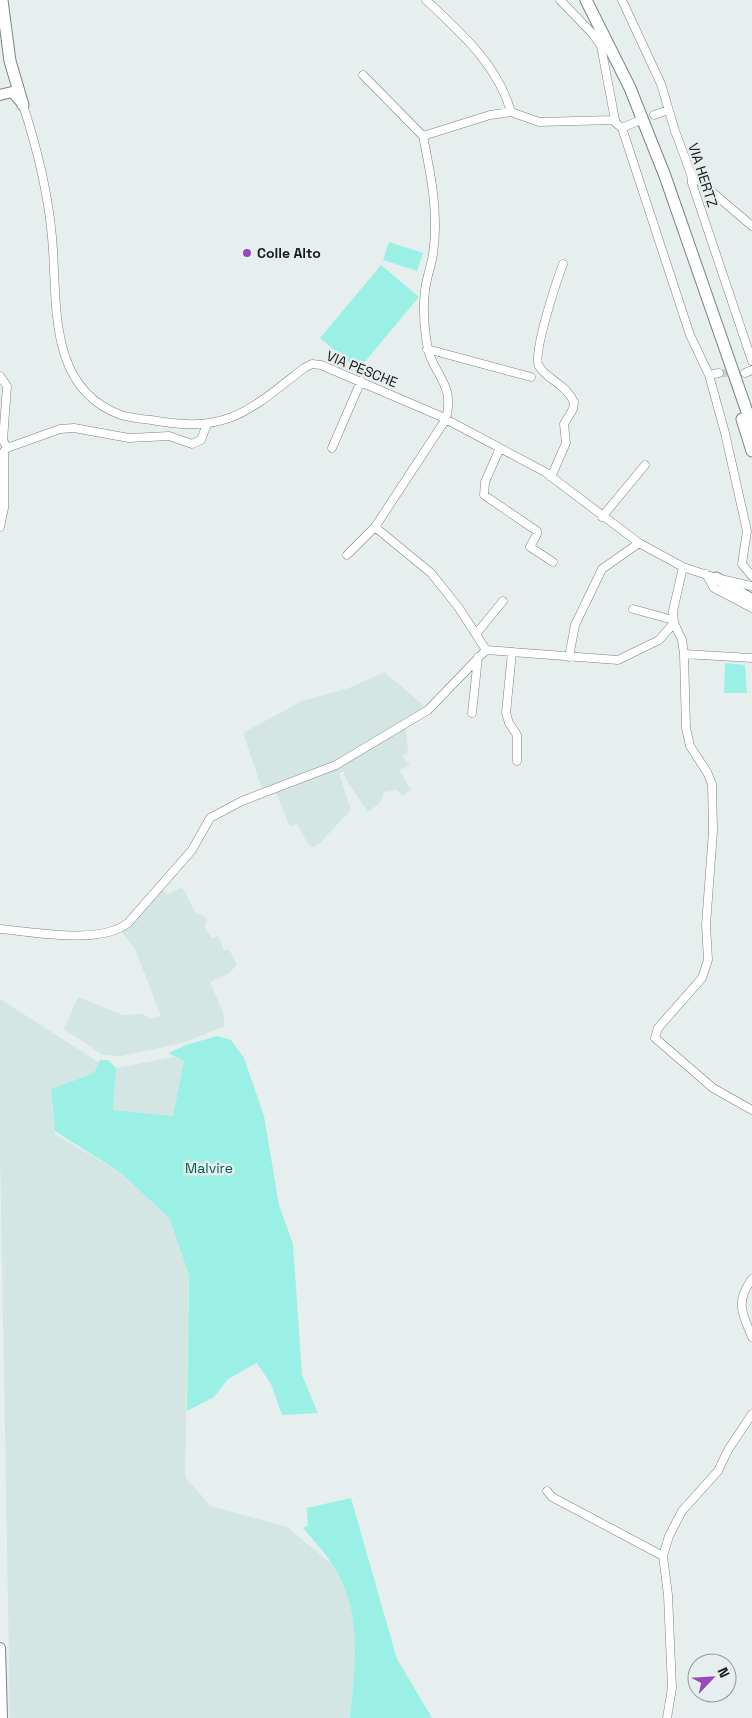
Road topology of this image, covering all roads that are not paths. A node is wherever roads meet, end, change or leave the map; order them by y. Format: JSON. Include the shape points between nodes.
{"nodes":[{"id":1,"x":2,"y":0,"type":"edge"},
{"id":2,"x":8,"y":0,"type":"edge"},
{"id":3,"x":426,"y":0,"type":"edge"},
{"id":4,"x":560,"y":0,"type":"edge"},
{"id":5,"x":586,"y":0,"type":"edge"},
{"id":6,"x":622,"y":0,"type":"edge"},
{"id":7,"x":4,"y":28,"type":"junction"},
{"id":8,"x":0,"y":52,"type":"edge"},
{"id":9,"x":363,"y":75,"type":"dead end"},
{"id":10,"x":0,"y":95,"type":"edge"},
{"id":11,"x":23,"y":105,"type":"junction"},
{"id":12,"x":668,"y":110,"type":"junction"},
{"id":13,"x":512,"y":112,"type":"junction"},
{"id":14,"x":654,"y":115,"type":"dead end"},
{"id":15,"x":615,"y":120,"type":"junction"},
{"id":16,"x":638,"y":121,"type":"dead end"},
{"id":17,"x":622,"y":128,"type":"junction"},
{"id":18,"x":423,"y":136,"type":"junction"},
{"id":19,"x":691,"y":174,"type":"junction"},
{"id":20,"x":752,"y":226,"type":"edge"},
{"id":21,"x":563,"y":264,"type":"dead end"},
{"id":22,"x":427,"y":349,"type":"junction"},
{"id":23,"x":752,"y":361,"type":"edge"},
{"id":24,"x":719,"y":373,"type":"tunnel mouth"},
{"id":25,"x":744,"y":374,"type":"edge"},
{"id":26,"x":709,"y":375,"type":"junction"},
{"id":27,"x":0,"y":376,"type":"edge"},
{"id":28,"x":532,"y":377,"type":"dead end"},
{"id":29,"x":361,"y":381,"type":"junction"},
{"id":30,"x":446,"y":419,"type":"junction"},
{"id":31,"x":207,"y":424,"type":"junction"},
{"id":32,"x":752,"y":426,"type":"edge"},
{"id":33,"x":7,"y":448,"type":"junction"},
{"id":34,"x":332,"y":448,"type":"dead end"},
{"id":35,"x":500,"y":448,"type":"junction"},
{"id":36,"x":752,"y":451,"type":"edge"},
{"id":37,"x":645,"y":465,"type":"dead end"},
{"id":38,"x":551,"y":477,"type":"junction"},
{"id":39,"x":602,"y":517,"type":"junction"},
{"id":40,"x":0,"y":526,"type":"edge"},
{"id":41,"x":375,"y":527,"type":"junction"},
{"id":42,"x":639,"y":543,"type":"junction"},
{"id":43,"x":347,"y":555,"type":"dead end"},
{"id":44,"x":553,"y":562,"type":"dead end"},
{"id":45,"x":683,"y":567,"type":"junction"},
{"id":46,"x":711,"y":576,"type":"junction"},
{"id":47,"x":752,"y":576,"type":"edge"},
{"id":48,"x":752,"y":586,"type":"edge"},
{"id":49,"x":752,"y":600,"type":"edge"},
{"id":50,"x":503,"y":601,"type":"dead end"},
{"id":51,"x":752,"y":608,"type":"edge"},
{"id":52,"x":633,"y":609,"type":"dead end"},
{"id":53,"x":673,"y":622,"type":"junction"},
{"id":54,"x":476,"y":634,"type":"junction"},
{"id":55,"x":486,"y":650,"type":"junction"},
{"id":56,"x":512,"y":652,"type":"junction"},
{"id":57,"x":684,"y":654,"type":"junction"},
{"id":58,"x":478,"y":657,"type":"junction"},
{"id":59,"x":569,"y":657,"type":"junction"},
{"id":60,"x":752,"y":658,"type":"edge"},
{"id":61,"x":472,"y":713,"type":"dead end"},
{"id":62,"x":517,"y":760,"type":"dead end"},
{"id":63,"x":0,"y":929,"type":"edge"},
{"id":64,"x":752,"y":1110,"type":"edge"},
{"id":65,"x":752,"y":1279,"type":"edge"},
{"id":66,"x":752,"y":1337,"type":"edge"},
{"id":67,"x":752,"y":1414,"type":"edge"},
{"id":68,"x":547,"y":1491,"type":"dead end"},
{"id":69,"x":663,"y":1556,"type":"junction"},
{"id":70,"x":0,"y":1648,"type":"edge"},
{"id":71,"x":2,"y":1718,"type":"edge"},
{"id":72,"x":667,"y":1718,"type":"edge"}],
"edges":[{"from":1,"to":7,"type":"highway"},
{"from":2,"to":7,"type":"highway"},
{"from":3,"to":13,"type":"street","via":[[484,59],[504,89]]},
{"from":4,"to":15,"type":"street","via":[[601,46]]},
{"from":5,"to":25,"type":"highway","via":[[630,88]]},
{"from":6,"to":12,"type":"street","name":"VIA HERTZ","via":[[661,84]]},
{"from":7,"to":8,"type":"highway"},
{"from":7,"to":11,"type":"highway"},
{"from":9,"to":18,"type":"street"},
{"from":10,"to":11,"type":"main road","via":[[12,92]]},
{"from":11,"to":31,"type":"street","name":"VIA PESCHE","via":[[48,200],[55,307],[61,346],[77,380],[94,400],[121,415],[171,424]]},
{"from":12,"to":14,"type":"street"},
{"from":12,"to":19,"type":"street","name":"VIA HERTZ"},
{"from":13,"to":15,"type":"street","via":[[539,122]]},
{"from":13,"to":18,"type":"street","via":[[490,114]]},
{"from":15,"to":17,"type":"street"},
{"from":16,"to":17,"type":"street"},
{"from":17,"to":26,"type":"street","via":[[690,335]]},
{"from":18,"to":22,"type":"street","via":[[435,203],[433,254],[424,292]]},
{"from":19,"to":20,"type":"street"},
{"from":19,"to":23,"type":"street","name":"VIA HERTZ"},
{"from":21,"to":38,"type":"street","via":[[537,363],[562,384],[574,402],[564,424],[566,443]]},
{"from":22,"to":28,"type":"street"},
{"from":22,"to":30,"type":"street","via":[[432,366],[445,382],[449,394]]},
{"from":24,"to":26,"type":"street"},
{"from":25,"to":32,"type":"highway"},
{"from":25,"to":36,"type":"highway","via":[[740,412]]},
{"from":26,"to":47,"type":"street","via":[[737,478],[747,531],[742,564]]},
{"from":27,"to":33,"type":"street","via":[[7,386],[3,440]]},
{"from":29,"to":30,"type":"street","name":"VIA PESCHE"},
{"from":29,"to":31,"type":"street","name":"VIA PESCHE","via":[[312,364],[239,416]]},
{"from":29,"to":34,"type":"street"},
{"from":30,"to":35,"type":"street","name":"VIA PESCHE"},
{"from":30,"to":41,"type":"street"},
{"from":31,"to":33,"type":"street","via":[[201,440],[192,444],[170,436],[129,438],[74,428],[60,429]]},
{"from":33,"to":40,"type":"street","via":[[4,451],[4,508]]},
{"from":35,"to":38,"type":"street","name":"VIA PESCHE"},
{"from":35,"to":44,"type":"street","via":[[485,482],[484,495],[537,531],[530,546]]},
{"from":37,"to":39,"type":"street"},
{"from":38,"to":39,"type":"street","name":"VIA PESCHE"},
{"from":39,"to":42,"type":"street","name":"VIA PESCHE"},
{"from":41,"to":43,"type":"street"},
{"from":41,"to":54,"type":"street","via":[[431,573]]},
{"from":42,"to":45,"type":"street","name":"VIA PESCHE"},
{"from":42,"to":59,"type":"street","via":[[602,569],[575,624]]},
{"from":45,"to":46,"type":"street","name":"VIA PESCHE"},
{"from":45,"to":53,"type":"street","via":[[676,590]]},
{"from":46,"to":48,"type":"street","name":"VIA PESCHE"},
{"from":46,"to":49,"type":"highway"},
{"from":46,"to":51,"type":"street","via":[[714,588]]},
{"from":50,"to":54,"type":"street"},
{"from":52,"to":53,"type":"street"},
{"from":53,"to":57,"type":"street","via":[[682,640]]},
{"from":53,"to":59,"type":"street","via":[[659,640],[618,660]]},
{"from":54,"to":55,"type":"street"},
{"from":55,"to":56,"type":"street"},
{"from":55,"to":58,"type":"street"},
{"from":56,"to":59,"type":"street"},
{"from":56,"to":62,"type":"street","via":[[506,712],[517,734]]},
{"from":57,"to":60,"type":"street"},
{"from":57,"to":64,"type":"street","via":[[686,728],[690,746],[712,784],[713,831],[706,925],[708,960],[702,978],[658,1028],[656,1038],[713,1088]]},
{"from":58,"to":61,"type":"street"},
{"from":58,"to":63,"type":"street","via":[[428,710],[363,750],[336,765],[217,813],[205,824],[192,850],[120,930],[92,935]]},
{"from":65,"to":66,"type":"street","via":[[740,1301]]},
{"from":67,"to":69,"type":"street","via":[[718,1471],[682,1511]]},
{"from":68,"to":69,"type":"street","via":[[552,1497]]},
{"from":69,"to":72,"type":"street","via":[[672,1688]]},
{"from":70,"to":71,"type":"main road"}]}
